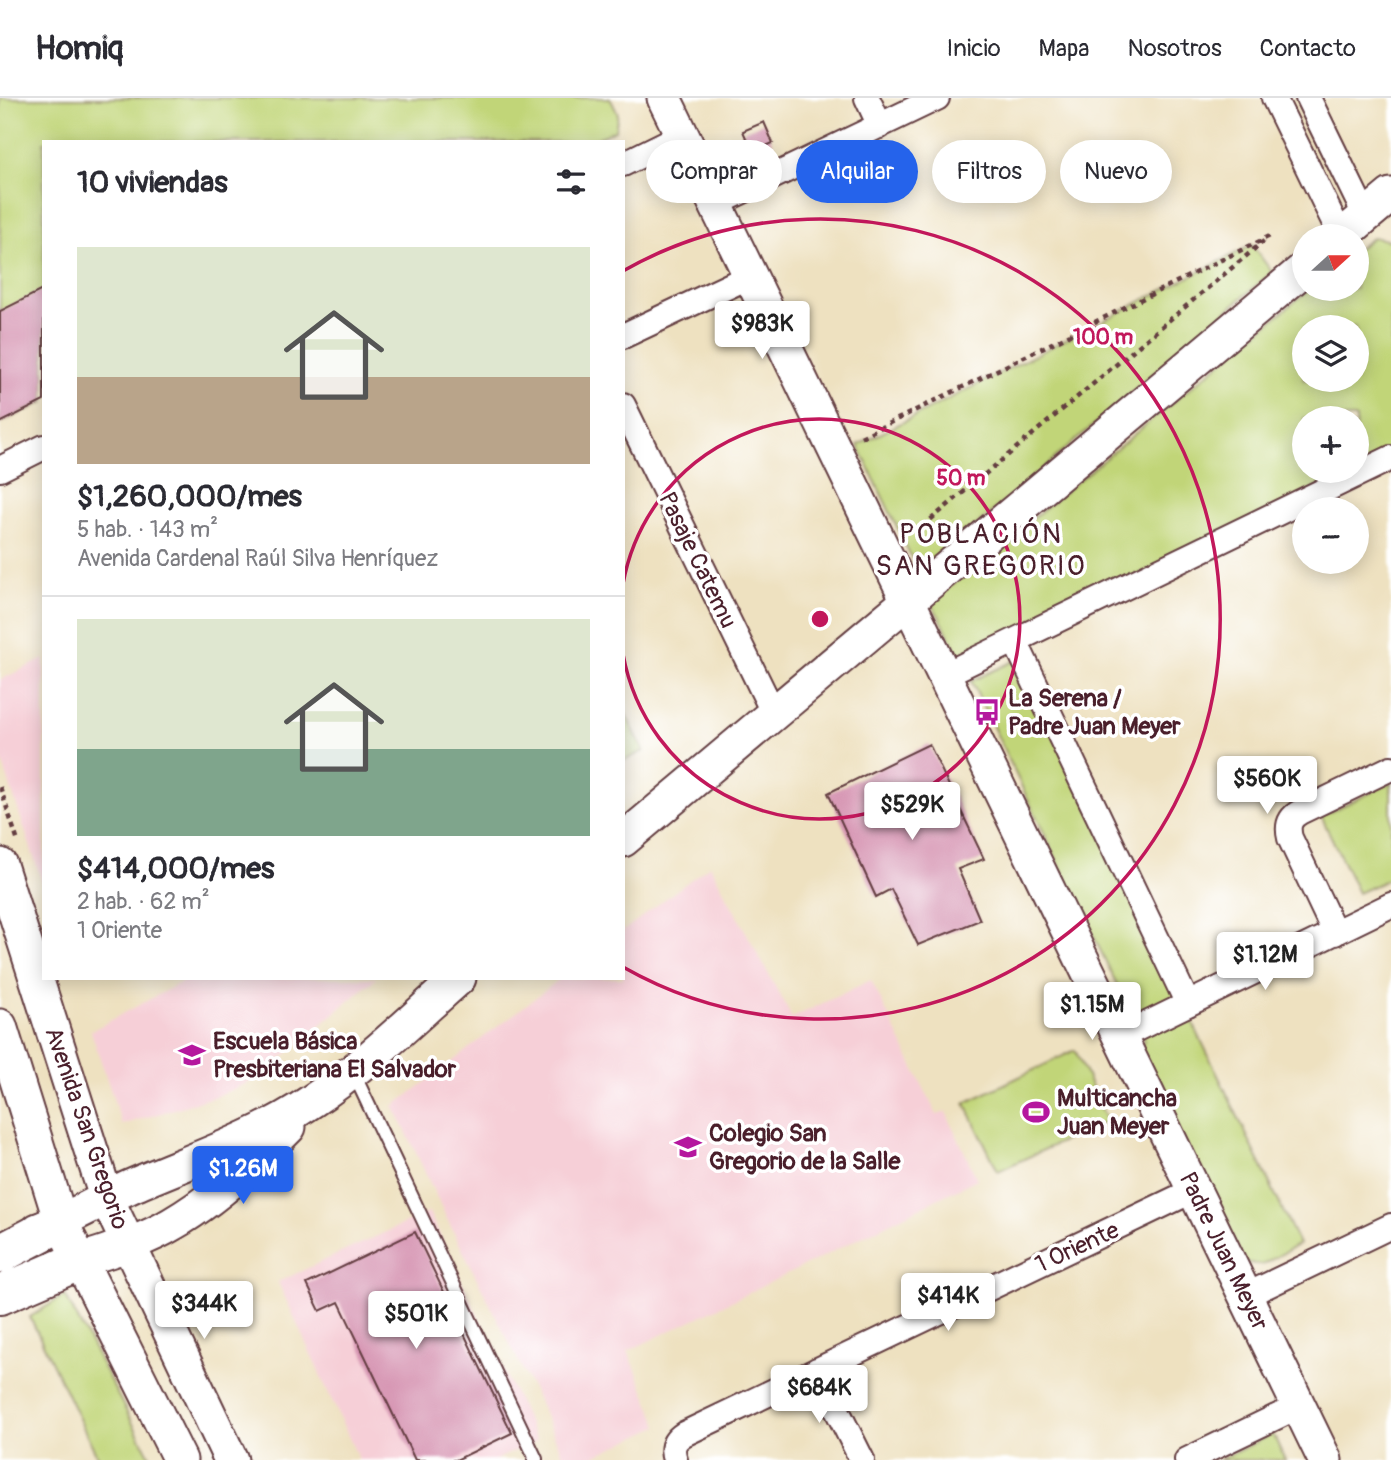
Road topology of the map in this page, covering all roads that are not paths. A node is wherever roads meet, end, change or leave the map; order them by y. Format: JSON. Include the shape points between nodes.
{"nodes":[{"id":1,"x":664,"y":98,"type":"edge"},
{"id":2,"x":867,"y":98,"type":"edge"},
{"id":3,"x":937,"y":98,"type":"edge"},
{"id":4,"x":1273,"y":98,"type":"edge"},
{"id":5,"x":1308,"y":98,"type":"edge"},
{"id":6,"x":880,"y":126,"type":"junction"},
{"id":7,"x":682,"y":135,"type":"junction"},
{"id":8,"x":625,"y":163,"type":"edge"},
{"id":9,"x":716,"y":204,"type":"junction"},
{"id":10,"x":1370,"y":215,"type":"edge"},
{"id":11,"x":750,"y":276,"type":"junction"},
{"id":12,"x":1292,"y":279,"type":"edge"},
{"id":13,"x":625,"y":335,"type":"edge"},
{"id":14,"x":625,"y":409,"type":"edge"},
{"id":15,"x":42,"y":448,"type":"edge"},
{"id":16,"x":1391,"y":458,"type":"edge"},
{"id":17,"x":0,"y":469,"type":"edge"},
{"id":18,"x":908,"y":601,"type":"junction"},
{"id":19,"x":1015,"y":641,"type":"junction"},
{"id":20,"x":944,"y":675,"type":"junction"},
{"id":21,"x":774,"y":714,"type":"junction"},
{"id":22,"x":1391,"y":768,"type":"edge"},
{"id":23,"x":625,"y":838,"type":"edge"},
{"id":24,"x":0,"y":865,"type":"edge"},
{"id":25,"x":1391,"y":905,"type":"edge"},
{"id":26,"x":1335,"y":933,"type":"junction"},
{"id":27,"x":457,"y":980,"type":"edge"},
{"id":28,"x":1188,"y":1003,"type":"junction"},
{"id":29,"x":0,"y":1026,"type":"edge"},
{"id":30,"x":1120,"y":1037,"type":"junction"},
{"id":31,"x":353,"y":1071,"type":"junction"},
{"id":32,"x":312,"y":1102,"type":"junction"},
{"id":33,"x":1194,"y":1190,"type":"junction"},
{"id":34,"x":106,"y":1197,"type":"junction"},
{"id":35,"x":61,"y":1222,"type":"junction"},
{"id":36,"x":1391,"y":1226,"type":"edge"},
{"id":37,"x":0,"y":1242,"type":"edge"},
{"id":38,"x":128,"y":1244,"type":"junction"},
{"id":39,"x":0,"y":1254,"type":"edge"},
{"id":40,"x":81,"y":1260,"type":"junction"},
{"id":41,"x":0,"y":1295,"type":"edge"},
{"id":42,"x":1245,"y":1296,"type":"junction"},
{"id":43,"x":817,"y":1370,"type":"junction"},
{"id":44,"x":1299,"y":1406,"type":"junction"},
{"id":45,"x":180,"y":1460,"type":"edge"},
{"id":46,"x":231,"y":1460,"type":"edge"},
{"id":47,"x":534,"y":1460,"type":"edge"},
{"id":48,"x":675,"y":1460,"type":"edge"},
{"id":49,"x":862,"y":1460,"type":"edge"},
{"id":50,"x":1187,"y":1460,"type":"edge"},
{"id":51,"x":1325,"y":1460,"type":"edge"}],
"edges":[{"from":1,"to":7,"type":"main road","name":"Padre Juan Meyer"},
{"from":2,"to":6,"type":"street"},
{"from":3,"to":6,"type":"street"},
{"from":4,"to":10,"type":"street"},
{"from":5,"to":10,"type":"street"},
{"from":6,"to":9,"type":"street"},
{"from":7,"to":8,"type":"street"},
{"from":7,"to":9,"type":"main road","name":"Padre Juan Meyer"},
{"from":9,"to":11,"type":"main road","name":"Padre Juan Meyer"},
{"from":11,"to":13,"type":"street"},
{"from":11,"to":18,"type":"main road","name":"Padre Juan Meyer"},
{"from":12,"to":18,"type":"main road"},
{"from":14,"to":21,"type":"street","name":"Pasaje Catemu"},
{"from":15,"to":17,"type":"street"},
{"from":16,"to":19,"type":"street"},
{"from":18,"to":20,"type":"main road","name":"Padre Juan Meyer"},
{"from":18,"to":21,"type":"main road"},
{"from":19,"to":20,"type":"street"},
{"from":19,"to":28,"type":"street"},
{"from":20,"to":30,"type":"main road","name":"Padre Juan Meyer"},
{"from":21,"to":23,"type":"main road"},
{"from":22,"to":26,"type":"street","via":[[1289,821],[1290,838]]},
{"from":24,"to":34,"type":"main road","name":"Avenida San Gregorio"},
{"from":25,"to":26,"type":"street"},
{"from":26,"to":28,"type":"street"},
{"from":27,"to":31,"type":"main road"},
{"from":28,"to":30,"type":"street"},
{"from":29,"to":35,"type":"main road","name":"Avenida San Gregorio"},
{"from":30,"to":33,"type":"main road","name":"Padre Juan Meyer"},
{"from":31,"to":32,"type":"main road"},
{"from":31,"to":47,"type":"lane"},
{"from":32,"to":34,"type":"main road","via":[[253,1134]]},
{"from":32,"to":38,"type":"main road","via":[[264,1152],[206,1200],[173,1224]]},
{"from":33,"to":42,"type":"main road","name":"Padre Juan Meyer"},
{"from":33,"to":43,"type":"street","name":"1 Oriente"},
{"from":34,"to":35,"type":"main road"},
{"from":34,"to":38,"type":"main road","name":"Avenida San Gregorio"},
{"from":35,"to":37,"type":"main road"},
{"from":35,"to":39,"type":"highway"},
{"from":35,"to":40,"type":"main road","name":"Avenida San Gregorio"},
{"from":36,"to":42,"type":"street"},
{"from":38,"to":40,"type":"main road"},
{"from":38,"to":46,"type":"main road","name":"Avenida San Gregorio"},
{"from":40,"to":41,"type":"highway"},
{"from":40,"to":45,"type":"main road","name":"Avenida San Gregorio"},
{"from":42,"to":44,"type":"main road","name":"Padre Juan Meyer"},
{"from":43,"to":48,"type":"street","name":"1 Oriente","via":[[677,1438],[672,1451]]},
{"from":43,"to":49,"type":"street"},
{"from":44,"to":50,"type":"street"},
{"from":44,"to":51,"type":"main road","name":"Padre Juan Meyer"}]}
